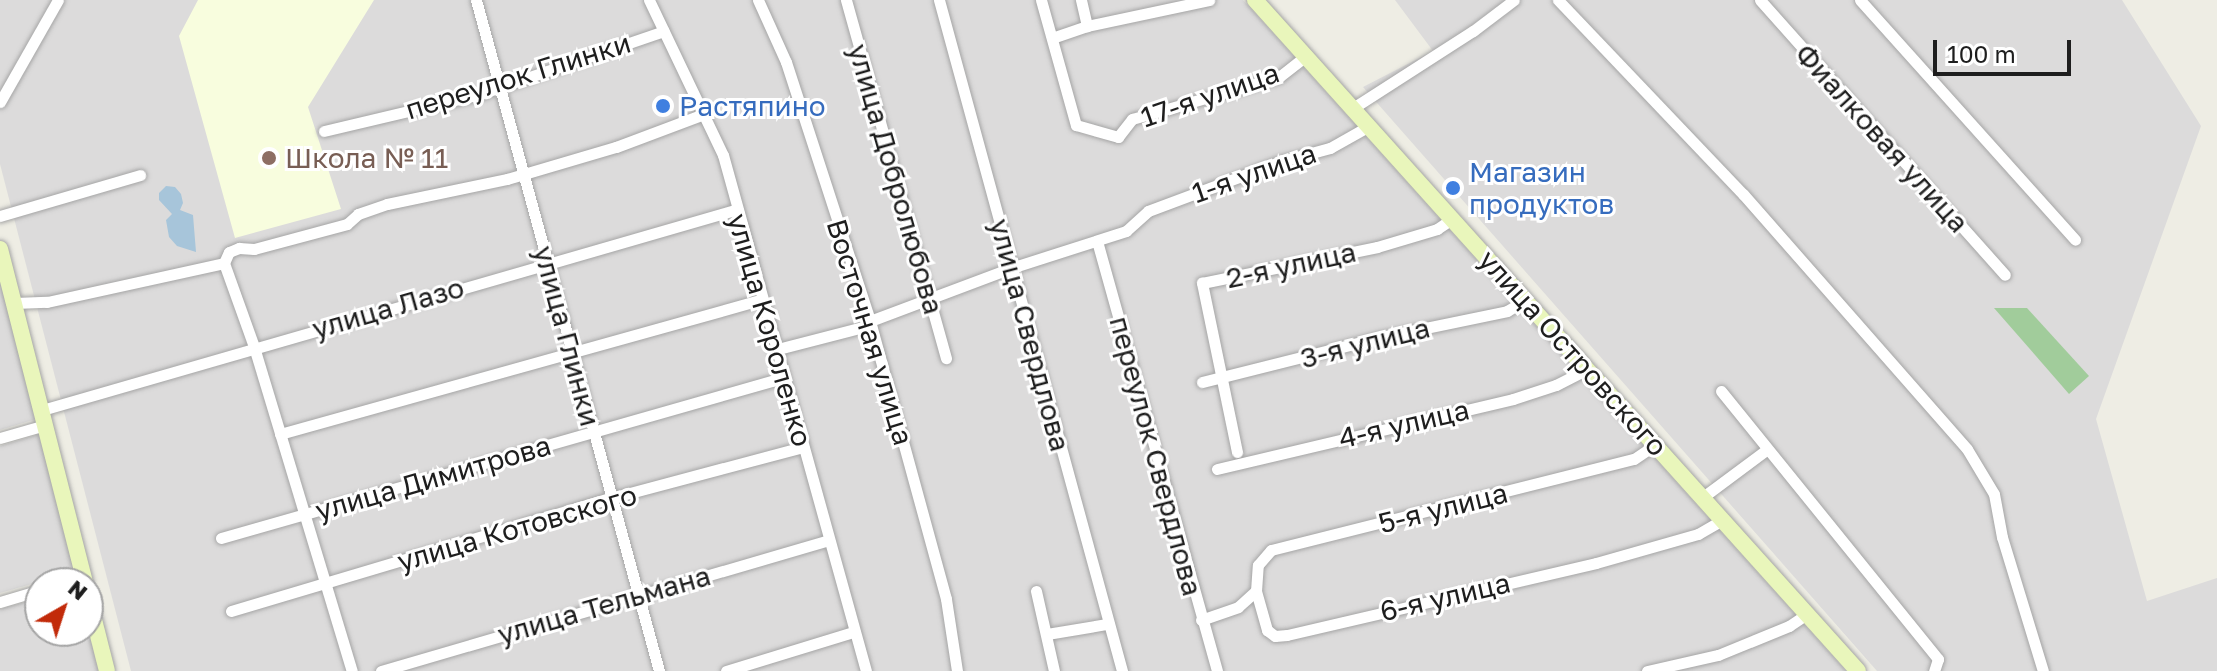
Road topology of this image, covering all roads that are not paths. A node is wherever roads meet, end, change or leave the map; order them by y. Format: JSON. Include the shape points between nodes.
{"nodes":[{"id":1,"x":58,"y":0,"type":"edge"},
{"id":2,"x":476,"y":0,"type":"edge"},
{"id":3,"x":649,"y":0,"type":"edge"},
{"id":4,"x":758,"y":0,"type":"edge"},
{"id":5,"x":846,"y":0,"type":"edge"},
{"id":6,"x":939,"y":0,"type":"edge"},
{"id":7,"x":1041,"y":0,"type":"edge"},
{"id":8,"x":1081,"y":0,"type":"edge"},
{"id":9,"x":1209,"y":0,"type":"edge"},
{"id":10,"x":1255,"y":0,"type":"edge"},
{"id":11,"x":1514,"y":0,"type":"edge"},
{"id":12,"x":1558,"y":0,"type":"edge"},
{"id":13,"x":1760,"y":0,"type":"edge"},
{"id":14,"x":1860,"y":0,"type":"edge"},
{"id":15,"x":1087,"y":26,"type":"junction"},
{"id":16,"x":664,"y":31,"type":"junction"},
{"id":17,"x":1052,"y":38,"type":"junction"},
{"id":18,"x":1305,"y":57,"type":"junction"},
{"id":19,"x":498,"y":87,"type":"junction"},
{"id":20,"x":0,"y":102,"type":"edge"},
{"id":21,"x":1353,"y":108,"type":"junction"},
{"id":22,"x":701,"y":115,"type":"junction"},
{"id":23,"x":1369,"y":126,"type":"junction"},
{"id":24,"x":324,"y":131,"type":"dead end"},
{"id":25,"x":523,"y":172,"type":"junction"},
{"id":26,"x":140,"y":175,"type":"dead end"},
{"id":27,"x":735,"y":210,"type":"junction"},
{"id":28,"x":0,"y":216,"type":"edge"},
{"id":29,"x":1452,"y":219,"type":"junction"},
{"id":30,"x":2075,"y":240,"type":"dead end"},
{"id":31,"x":1097,"y":241,"type":"junction"},
{"id":32,"x":0,"y":249,"type":"edge"},
{"id":33,"x":224,"y":263,"type":"junction"},
{"id":34,"x":548,"y":263,"type":"junction"},
{"id":35,"x":1011,"y":268,"type":"junction"},
{"id":36,"x":2005,"y":275,"type":"dead end"},
{"id":37,"x":928,"y":299,"type":"junction"},
{"id":38,"x":761,"y":300,"type":"junction"},
{"id":39,"x":1525,"y":300,"type":"junction"},
{"id":40,"x":14,"y":303,"type":"junction"},
{"id":41,"x":871,"y":323,"type":"junction"},
{"id":42,"x":254,"y":347,"type":"junction"},
{"id":43,"x":774,"y":350,"type":"junction"},
{"id":44,"x":572,"y":351,"type":"junction"},
{"id":45,"x":946,"y":358,"type":"dead end"},
{"id":46,"x":1587,"y":369,"type":"junction"},
{"id":47,"x":1221,"y":377,"type":"junction"},
{"id":48,"x":782,"y":378,"type":"junction"},
{"id":49,"x":1202,"y":382,"type":"dead end"},
{"id":50,"x":1721,"y":391,"type":"dead end"},
{"id":51,"x":44,"y":418,"type":"junction"},
{"id":52,"x":594,"y":431,"type":"junction"},
{"id":53,"x":280,"y":434,"type":"junction"},
{"id":54,"x":0,"y":438,"type":"edge"},
{"id":55,"x":1655,"y":445,"type":"junction"},
{"id":56,"x":803,"y":447,"type":"junction"},
{"id":57,"x":1766,"y":450,"type":"junction"},
{"id":58,"x":1237,"y":452,"type":"dead end"},
{"id":59,"x":1217,"y":469,"type":"dead end"},
{"id":60,"x":1703,"y":497,"type":"junction"},
{"id":61,"x":611,"y":498,"type":"junction"},
{"id":62,"x":303,"y":515,"type":"junction"},
{"id":63,"x":1722,"y":520,"type":"junction"},
{"id":64,"x":221,"y":538,"type":"dead end"},
{"id":65,"x":828,"y":540,"type":"junction"},
{"id":66,"x":81,"y":567,"type":"edge"},
{"id":67,"x":325,"y":582,"type":"junction"},
{"id":68,"x":1036,"y":591,"type":"dead end"},
{"id":69,"x":1256,"y":591,"type":"junction"},
{"id":70,"x":24,"y":595,"type":"edge"},
{"id":71,"x":638,"y":595,"type":"junction"},
{"id":72,"x":0,"y":602,"type":"edge"},
{"id":73,"x":231,"y":611,"type":"dead end"},
{"id":74,"x":1807,"y":614,"type":"junction"},
{"id":75,"x":1201,"y":620,"type":"junction"},
{"id":76,"x":1107,"y":624,"type":"junction"},
{"id":77,"x":853,"y":632,"type":"junction"},
{"id":78,"x":1047,"y":634,"type":"junction"},
{"id":79,"x":101,"y":647,"type":"edge"},
{"id":80,"x":107,"y":671,"type":"edge"},
{"id":81,"x":352,"y":671,"type":"edge"},
{"id":82,"x":381,"y":671,"type":"edge"},
{"id":83,"x":659,"y":671,"type":"edge"},
{"id":84,"x":726,"y":671,"type":"edge"},
{"id":85,"x":866,"y":671,"type":"edge"},
{"id":86,"x":957,"y":671,"type":"edge"},
{"id":87,"x":1054,"y":671,"type":"edge"},
{"id":88,"x":1122,"y":671,"type":"edge"},
{"id":89,"x":1217,"y":671,"type":"edge"},
{"id":90,"x":1647,"y":671,"type":"edge"},
{"id":91,"x":1858,"y":671,"type":"edge"},
{"id":92,"x":1934,"y":671,"type":"edge"},
{"id":93,"x":2043,"y":671,"type":"edge"}],
"edges":[{"from":1,"to":20,"type":"street"},
{"from":2,"to":19,"type":"street","name":"улица Глинки"},
{"from":3,"to":16,"type":"street","name":"улица Короленко"},
{"from":4,"to":41,"type":"street","name":"Восточная улица","via":[[786,62]]},
{"from":5,"to":37,"type":"street","name":"улица Добролюбова"},
{"from":6,"to":35,"type":"street","name":"улица Свердлова"},
{"from":7,"to":17,"type":"street"},
{"from":8,"to":15,"type":"street"},
{"from":9,"to":15,"type":"street"},
{"from":10,"to":18,"type":"street","name":"улица Островского"},
{"from":11,"to":21,"type":"street"},
{"from":12,"to":93,"type":"street","via":[[1761,215],[1967,449],[1994,494]]},
{"from":13,"to":36,"type":"street","name":"Фиалковая улица"},
{"from":14,"to":30,"type":"street"},
{"from":15,"to":17,"type":"street"},
{"from":16,"to":19,"type":"street","name":"переулок Глинки"},
{"from":16,"to":22,"type":"street","name":"улица Короленко"},
{"from":17,"to":18,"type":"street","name":"17-я улица","via":[[1076,125],[1118,137],[1132,119],[1279,77]]},
{"from":18,"to":21,"type":"street","name":"улица Островского"},
{"from":19,"to":24,"type":"street","name":"переулок Глинки"},
{"from":19,"to":25,"type":"street","name":"улица Глинки"},
{"from":21,"to":23,"type":"street","name":"улица Островского"},
{"from":22,"to":25,"type":"street","via":[[616,147]]},
{"from":22,"to":27,"type":"street","name":"улица Короленко","via":[[723,155]]},
{"from":23,"to":29,"type":"street","name":"улица Островского"},
{"from":23,"to":31,"type":"street","name":"1-я улица","via":[[1330,148],[1139,217],[1126,231]]},
{"from":25,"to":33,"type":"street","via":[[387,204],[358,214],[347,224],[254,249],[239,248],[229,252]]},
{"from":25,"to":34,"type":"street","name":"улица Глинки"},
{"from":26,"to":28,"type":"street"},
{"from":27,"to":34,"type":"street","name":"улица Лазо"},
{"from":27,"to":38,"type":"street","name":"улица Короленко"},
{"from":29,"to":39,"type":"street","name":"улица Островского"},
{"from":29,"to":47,"type":"street","name":"2-я улица","via":[[1437,229],[1377,247],[1202,283]]},
{"from":31,"to":35,"type":"street","name":"1-я улица"},
{"from":31,"to":75,"type":"street","name":"переулок Свердлова"},
{"from":32,"to":40,"type":"street"},
{"from":33,"to":40,"type":"street","via":[[47,302]]},
{"from":33,"to":42,"type":"street"},
{"from":34,"to":42,"type":"street","name":"улица Лазо"},
{"from":34,"to":44,"type":"street","name":"улица Глинки"},
{"from":35,"to":37,"type":"street","name":"1-я улица"},
{"from":35,"to":76,"type":"street","name":"улица Свердлова"},
{"from":37,"to":41,"type":"street","name":"1-я улица"},
{"from":37,"to":45,"type":"street","name":"улица Добролюбова"},
{"from":38,"to":43,"type":"street","name":"улица Короленко"},
{"from":38,"to":44,"type":"street"},
{"from":39,"to":46,"type":"street","name":"улица Островского"},
{"from":39,"to":47,"type":"street","name":"3-я улица","via":[[1507,311]]},
{"from":40,"to":51,"type":"street"},
{"from":41,"to":43,"type":"street","name":"1-я улица"},
{"from":41,"to":86,"type":"street","name":"Восточная улица","via":[[946,599]]},
{"from":42,"to":51,"type":"street","name":"улица Лазо"},
{"from":42,"to":53,"type":"street"},
{"from":43,"to":48,"type":"street","name":"улица Короленко"},
{"from":44,"to":52,"type":"street","name":"улица Глинки"},
{"from":44,"to":53,"type":"street"},
{"from":46,"to":55,"type":"street","name":"улица Островского"},
{"from":46,"to":59,"type":"street","name":"4-я улица","via":[[1513,399]]},
{"from":47,"to":49,"type":"street","name":"3-я улица"},
{"from":47,"to":58,"type":"street","name":"2-я улица"},
{"from":48,"to":52,"type":"street","name":"улица Димитрова"},
{"from":48,"to":56,"type":"street","name":"улица Короленко"},
{"from":50,"to":57,"type":"street"},
{"from":51,"to":54,"type":"street","name":"улица Лазо"},
{"from":51,"to":66,"type":"street"},
{"from":52,"to":61,"type":"street","name":"улица Глинки"},
{"from":52,"to":62,"type":"street","name":"улица Димитрова"},
{"from":53,"to":62,"type":"street"},
{"from":55,"to":60,"type":"street","name":"улица Островского"},
{"from":55,"to":69,"type":"street","name":"5-я улица","via":[[1634,459],[1271,550],[1258,565]]},
{"from":56,"to":61,"type":"street","name":"улица Котовского"},
{"from":56,"to":65,"type":"street","name":"улица Короленко"},
{"from":57,"to":60,"type":"street"},
{"from":57,"to":92,"type":"street","via":[[1938,659]]},
{"from":60,"to":63,"type":"street","name":"улица Островского"},
{"from":61,"to":67,"type":"street","name":"улица Котовского"},
{"from":61,"to":71,"type":"street","name":"улица Глинки"},
{"from":62,"to":64,"type":"street","name":"улица Димитрова"},
{"from":62,"to":67,"type":"street"},
{"from":63,"to":69,"type":"street","name":"6-я улица","via":[[1698,534],[1596,563],[1287,635],[1267,630]]},
{"from":63,"to":74,"type":"street","name":"улица Островского"},
{"from":65,"to":71,"type":"street","name":"улица Тельмана"},
{"from":65,"to":77,"type":"street","name":"улица Короленко"},
{"from":67,"to":73,"type":"street","name":"улица Котовского"},
{"from":67,"to":81,"type":"street"},
{"from":68,"to":78,"type":"street"},
{"from":69,"to":75,"type":"street","via":[[1238,607]]},
{"from":70,"to":72,"type":"street"},
{"from":71,"to":82,"type":"street","name":"улица Тельмана"},
{"from":71,"to":83,"type":"street","name":"улица Глинки"},
{"from":74,"to":90,"type":"street","via":[[1718,655]]},
{"from":74,"to":91,"type":"street","name":"улица Островского"},
{"from":75,"to":89,"type":"street","name":"переулок Свердлова"},
{"from":76,"to":78,"type":"street"},
{"from":76,"to":88,"type":"street","name":"улица Свердлова"},
{"from":77,"to":84,"type":"street"},
{"from":77,"to":85,"type":"street","name":"улица Короленко"},
{"from":78,"to":87,"type":"street"},
{"from":79,"to":80,"type":"street"}]}
